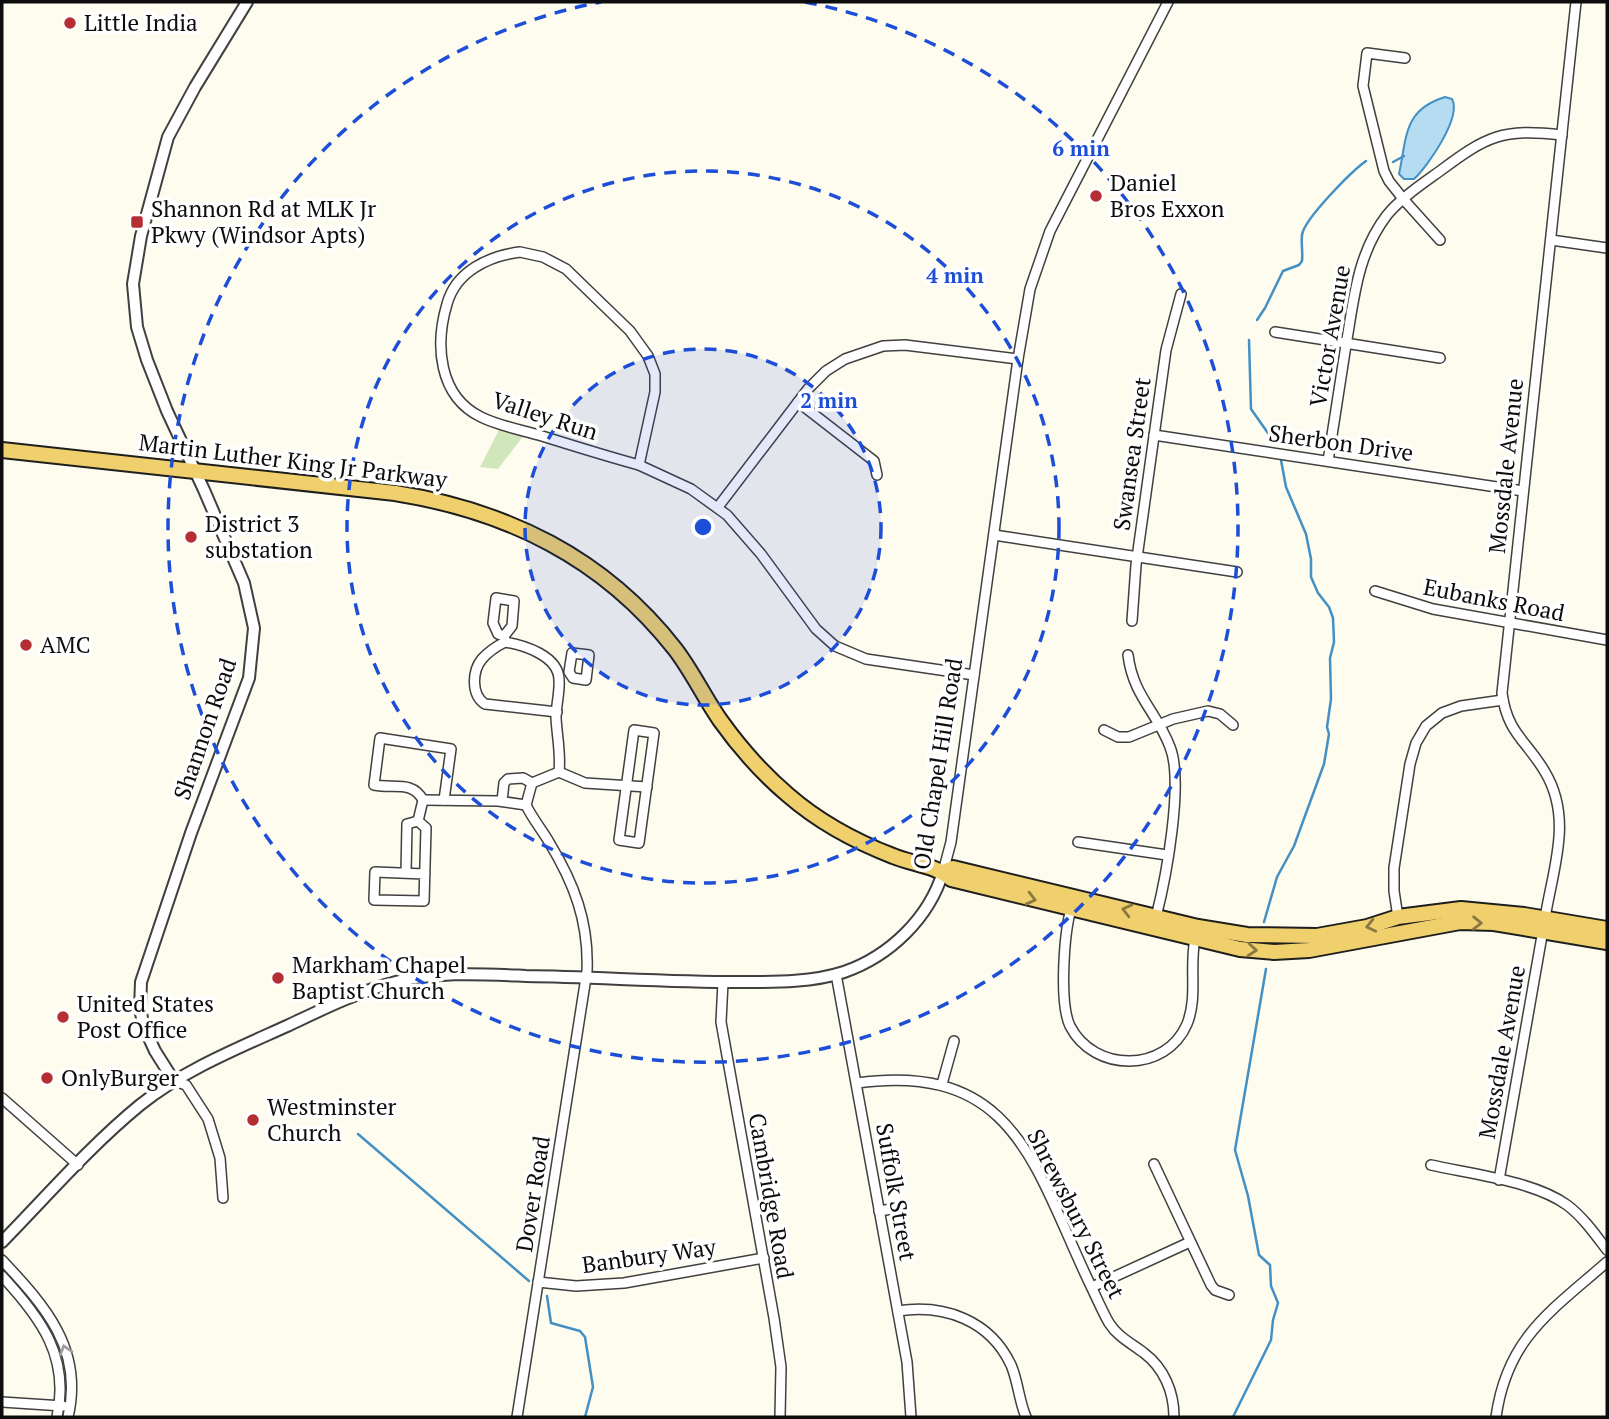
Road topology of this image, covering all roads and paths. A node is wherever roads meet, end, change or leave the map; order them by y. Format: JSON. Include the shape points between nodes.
{"nodes":[{"id":1,"x":247,"y":2,"type":"edge"},
{"id":2,"x":1168,"y":2,"type":"edge"},
{"id":3,"x":1576,"y":2,"type":"edge"},
{"id":4,"x":1405,"y":58,"type":"dead end"},
{"id":5,"x":1562,"y":135,"type":"junction"},
{"id":6,"x":1404,"y":200,"type":"junction"},
{"id":7,"x":1440,"y":240,"type":"dead end"},
{"id":8,"x":1551,"y":240,"type":"junction"},
{"id":9,"x":1607,"y":248,"type":"edge"},
{"id":10,"x":1181,"y":294,"type":"dead end"},
{"id":11,"x":1275,"y":332,"type":"dead end"},
{"id":12,"x":1347,"y":343,"type":"junction"},
{"id":13,"x":1440,"y":358,"type":"dead end"},
{"id":14,"x":1018,"y":359,"type":"junction"},
{"id":15,"x":798,"y":402,"type":"junction"},
{"id":16,"x":1154,"y":435,"type":"junction"},
{"id":17,"x":2,"y":450,"type":"edge"},
{"id":18,"x":1328,"y":461,"type":"junction"},
{"id":19,"x":639,"y":465,"type":"junction"},
{"id":20,"x":194,"y":470,"type":"junction"},
{"id":21,"x":877,"y":475,"type":"dead end"},
{"id":22,"x":1523,"y":491,"type":"junction"},
{"id":23,"x":718,"y":507,"type":"junction"},
{"id":24,"x":994,"y":535,"type":"junction"},
{"id":25,"x":1137,"y":556,"type":"junction"},
{"id":26,"x":1237,"y":572,"type":"dead end"},
{"id":27,"x":1375,"y":591,"type":"dead end"},
{"id":28,"x":1132,"y":621,"type":"dead end"},
{"id":29,"x":1509,"y":622,"type":"junction"},
{"id":30,"x":1607,"y":640,"type":"edge"},
{"id":31,"x":1128,"y":655,"type":"dead end"},
{"id":32,"x":569,"y":673,"type":"dead end"},
{"id":33,"x":559,"y":675,"type":"junction"},
{"id":34,"x":974,"y":675,"type":"junction"},
{"id":35,"x":1503,"y":700,"type":"junction"},
{"id":36,"x":556,"y":712,"type":"junction"},
{"id":37,"x":1159,"y":724,"type":"junction"},
{"id":38,"x":1233,"y":725,"type":"dead end"},
{"id":39,"x":1104,"y":730,"type":"dead end"},
{"id":40,"x":559,"y":772,"type":"junction"},
{"id":41,"x":533,"y":783,"type":"junction"},
{"id":42,"x":627,"y":785,"type":"junction"},
{"id":43,"x":646,"y":787,"type":"junction"},
{"id":44,"x":423,"y":800,"type":"junction"},
{"id":45,"x":444,"y":800,"type":"junction"},
{"id":46,"x":502,"y":801,"type":"junction"},
{"id":47,"x":526,"y":805,"type":"junction"},
{"id":48,"x":418,"y":821,"type":"junction"},
{"id":49,"x":1078,"y":842,"type":"dead end"},
{"id":50,"x":1167,"y":855,"type":"junction"},
{"id":51,"x":943,"y":872,"type":"junction"},
{"id":52,"x":406,"y":873,"type":"junction"},
{"id":53,"x":425,"y":874,"type":"junction"},
{"id":54,"x":1071,"y":909,"type":"junction"},
{"id":55,"x":1156,"y":917,"type":"junction"},
{"id":56,"x":1398,"y":918,"type":"junction"},
{"id":57,"x":1544,"y":924,"type":"junction"},
{"id":58,"x":1607,"y":929,"type":"edge"},
{"id":59,"x":1195,"y":939,"type":"junction"},
{"id":60,"x":1607,"y":942,"type":"edge"},
{"id":61,"x":836,"y":974,"type":"junction"},
{"id":62,"x":586,"y":977,"type":"junction"},
{"id":63,"x":723,"y":982,"type":"junction"},
{"id":64,"x":954,"y":1041,"type":"dead end"},
{"id":65,"x":174,"y":1081,"type":"junction"},
{"id":66,"x":857,"y":1083,"type":"junction"},
{"id":67,"x":942,"y":1084,"type":"junction"},
{"id":68,"x":2,"y":1098,"type":"edge"},
{"id":69,"x":1154,"y":1164,"type":"dead end"},
{"id":70,"x":78,"y":1165,"type":"junction"},
{"id":71,"x":1431,"y":1165,"type":"dead end"},
{"id":72,"x":1499,"y":1180,"type":"junction"},
{"id":73,"x":223,"y":1198,"type":"dead end"},
{"id":74,"x":892,"y":1209,"type":"dead end"},
{"id":75,"x":879,"y":1211,"type":"junction"},
{"id":76,"x":2,"y":1242,"type":"edge"},
{"id":77,"x":1190,"y":1242,"type":"junction"},
{"id":78,"x":1607,"y":1250,"type":"edge"},
{"id":79,"x":764,"y":1258,"type":"junction"},
{"id":80,"x":2,"y":1260,"type":"edge"},
{"id":81,"x":1607,"y":1262,"type":"edge"},
{"id":82,"x":2,"y":1276,"type":"edge"},
{"id":83,"x":538,"y":1282,"type":"junction"},
{"id":84,"x":1092,"y":1287,"type":"junction"},
{"id":85,"x":1229,"y":1295,"type":"dead end"},
{"id":86,"x":898,"y":1311,"type":"junction"},
{"id":87,"x":2,"y":1402,"type":"edge"},
{"id":88,"x":59,"y":1406,"type":"junction"},
{"id":89,"x":70,"y":1407,"type":"junction"},
{"id":90,"x":57,"y":1417,"type":"edge"},
{"id":91,"x":68,"y":1417,"type":"edge"},
{"id":92,"x":517,"y":1417,"type":"edge"},
{"id":93,"x":780,"y":1417,"type":"edge"},
{"id":94,"x":911,"y":1417,"type":"edge"},
{"id":95,"x":1026,"y":1417,"type":"edge"},
{"id":96,"x":1174,"y":1417,"type":"edge"},
{"id":97,"x":1496,"y":1417,"type":"edge"}],
"edges":[{"from":1,"to":20,"type":"street","name":"Shannon Road","via":[[168,137],[135,270],[133,298],[140,339]]},
{"from":2,"to":14,"type":"street","name":"Old Chapel Hill Road","via":[[1050,231],[1030,289]]},
{"from":3,"to":5,"type":"street","name":"Mossdale Avenue"},
{"from":4,"to":6,"type":"street","via":[[1366,48],[1363,86],[1389,181]]},
{"from":5,"to":6,"type":"street","name":"Victor Avenue","via":[[1524,131],[1490,138],[1470,148]]},
{"from":5,"to":8,"type":"street","name":"Mossdale Avenue"},
{"from":6,"to":7,"type":"street"},
{"from":6,"to":12,"type":"street","name":"Victor Avenue","via":[[1379,227],[1359,270]]},
{"from":8,"to":9,"type":"street"},
{"from":8,"to":22,"type":"street","name":"Mossdale Avenue"},
{"from":10,"to":16,"type":"street","name":"Swansea Street","via":[[1169,337]]},
{"from":11,"to":12,"type":"street"},
{"from":12,"to":13,"type":"street"},
{"from":12,"to":18,"type":"street","name":"Victor Avenue"},
{"from":14,"to":15,"type":"street","via":[[924,346],[883,346],[826,371]]},
{"from":14,"to":24,"type":"street","name":"Old Chapel Hill Road"},
{"from":15,"to":21,"type":"street","via":[[874,461]]},
{"from":15,"to":23,"type":"street"},
{"from":16,"to":18,"type":"street","name":"Sherbon Drive"},
{"from":16,"to":25,"type":"street","name":"Swansea Street"},
{"from":17,"to":20,"type":"main road","name":"Martin Luther King Jr Parkway"},
{"from":18,"to":22,"type":"street","name":"Sherbon Drive"},
{"from":19,"to":19,"type":"street","name":"Valley Run","via":[[656,380],[648,356],[630,331],[566,269],[543,257],[507,254],[470,271],[449,297],[441,341],[444,373],[457,397],[491,421]]},
{"from":19,"to":23,"type":"street","name":"Valley Run"},
{"from":20,"to":51,"type":"main road","name":"Martin Luther King Jr Parkway","via":[[436,500],[545,540],[613,585],[647,617],[681,658],[740,746],[788,796],[844,834]]},
{"from":20,"to":65,"type":"street","name":"Shannon Road","via":[[249,596],[254,643],[249,678],[141,982],[144,1027]]},
{"from":22,"to":29,"type":"street","name":"Mossdale Avenue"},
{"from":23,"to":34,"type":"street","name":"Valley Run","via":[[739,527],[816,629],[835,646],[866,659]]},
{"from":24,"to":25,"type":"street"},
{"from":24,"to":34,"type":"street","name":"Old Chapel Hill Road"},
{"from":25,"to":26,"type":"street"},
{"from":25,"to":28,"type":"street","name":"Swansea Street"},
{"from":27,"to":29,"type":"street","name":"Eubanks Road","via":[[1433,609]]},
{"from":29,"to":30,"type":"street","name":"Eubanks Road"},
{"from":29,"to":35,"type":"street","name":"Mossdale Avenue"},
{"from":31,"to":37,"type":"street","via":[[1139,694]]},
{"from":32,"to":33,"type":"street"},
{"from":33,"to":36,"type":"street"},
{"from":33,"to":36,"type":"street","via":[[553,664],[505,639],[477,667],[475,683],[477,697],[485,704]]},
{"from":34,"to":51,"type":"street","name":"Old Chapel Hill Road"},
{"from":35,"to":56,"type":"street","via":[[1442,713],[1426,726],[1416,743],[1394,868]]},
{"from":35,"to":57,"type":"street","name":"Mossdale Avenue","via":[[1514,730],[1545,771],[1559,806],[1560,836]]},
{"from":36,"to":40,"type":"street"},
{"from":37,"to":38,"type":"street","via":[[1208,711]]},
{"from":37,"to":39,"type":"street","via":[[1129,737]]},
{"from":37,"to":50,"type":"street","via":[[1171,748],[1176,778]]},
{"from":40,"to":41,"type":"street"},
{"from":40,"to":42,"type":"street","via":[[585,783]]},
{"from":41,"to":46,"type":"street","via":[[508,779]]},
{"from":41,"to":47,"type":"street"},
{"from":42,"to":43,"type":"street"},
{"from":42,"to":43,"type":"street","via":[[634,730],[654,733]]},
{"from":42,"to":43,"type":"street","via":[[619,840],[639,843]]},
{"from":44,"to":45,"type":"street"},
{"from":44,"to":45,"type":"street","via":[[411,787],[374,785],[380,738],[451,749]]},
{"from":44,"to":48,"type":"street"},
{"from":45,"to":46,"type":"street"},
{"from":46,"to":47,"type":"street"},
{"from":47,"to":62,"type":"street","name":"Dover Road","via":[[563,866],[580,905],[588,944]]},
{"from":48,"to":52,"type":"street","via":[[407,824]]},
{"from":48,"to":53,"type":"street","via":[[426,828]]},
{"from":49,"to":50,"type":"street"},
{"from":50,"to":55,"type":"street"},
{"from":51,"to":54,"type":"main road","name":"Martin Luther King Jr Parkway","one_way":true,"via":[[951,879]]},
{"from":55,"to":51,"type":"main road","name":"Martin Luther King Jr Parkway","one_way":true,"via":[[953,868]]},
{"from":51,"to":61,"type":"street","name":"Old Chapel Hill Road","via":[[938,889],[906,934],[875,958]]},
{"from":52,"to":53,"type":"street"},
{"from":52,"to":53,"type":"street","via":[[375,872],[374,900],[424,901]]},
{"from":54,"to":59,"type":"main road","name":"Martin Luther King Jr Parkway"},
{"from":54,"to":59,"type":"street","via":[[1066,1017],[1081,1041],[1112,1059],[1150,1058],[1178,1039],[1191,1013]]},
{"from":56,"to":55,"type":"main road","name":"Martin Luther King Jr Parkway","one_way":true,"via":[[1336,933],[1288,937],[1211,930]]},
{"from":56,"to":57,"type":"main road","name":"Martin Luther King Jr Parkway","via":[[1461,909],[1497,911]]},
{"from":57,"to":58,"type":"main road","name":"Martin Luther King Jr Parkway"},
{"from":59,"to":57,"type":"main road","name":"Martin Luther King Jr Parkway","one_way":true,"via":[[1274,952],[1460,922]]},
{"from":57,"to":60,"type":"main road","name":"Martin Luther King Jr Parkway"},
{"from":57,"to":72,"type":"street","name":"Mossdale Avenue"},
{"from":61,"to":63,"type":"street","name":"Old Chapel Hill Road","via":[[777,982]]},
{"from":61,"to":66,"type":"street","name":"Suffolk Street"},
{"from":62,"to":63,"type":"street","name":"Old Chapel Hill Road"},
{"from":62,"to":65,"type":"street","name":"Old Chapel Hill Road","via":[[461,974],[393,983],[333,1005]]},
{"from":62,"to":83,"type":"street","name":"Dover Road"},
{"from":63,"to":79,"type":"street","name":"Cambridge Road","via":[[721,1022]]},
{"from":64,"to":67,"type":"street"},
{"from":65,"to":70,"type":"street","name":"Old Chapel Hill Road","via":[[116,1126]]},
{"from":65,"to":73,"type":"street","via":[[184,1083],[206,1115],[217,1144]]},
{"from":66,"to":67,"type":"street","name":"Shrewsbury Street","via":[[904,1080]]},
{"from":66,"to":75,"type":"street","name":"Suffolk Street"},
{"from":67,"to":84,"type":"street","name":"Shrewsbury Street","via":[[985,1105],[1020,1139]]},
{"from":68,"to":70,"type":"street"},
{"from":69,"to":77,"type":"street"},
{"from":70,"to":76,"type":"street","name":"Old Chapel Hill Road"},
{"from":71,"to":72,"type":"street"},
{"from":72,"to":78,"type":"street","via":[[1566,1204]]},
{"from":74,"to":75,"type":"street"},
{"from":75,"to":86,"type":"street","name":"Suffolk Street"},
{"from":77,"to":84,"type":"street"},
{"from":77,"to":85,"type":"street","via":[[1211,1285]]},
{"from":79,"to":83,"type":"street","name":"Banbury Way","via":[[624,1283],[576,1286]]},
{"from":79,"to":93,"type":"street","name":"Cambridge Road","via":[[781,1367]]},
{"from":89,"to":80,"type":"street","one_way":true,"via":[[70,1367],[58,1329],[31,1290]]},
{"from":81,"to":97,"type":"street","via":[[1540,1321],[1520,1346],[1504,1377]]},
{"from":82,"to":88,"type":"street","via":[[47,1333],[58,1369]]},
{"from":83,"to":92,"type":"street","name":"Dover Road"},
{"from":84,"to":96,"type":"street","name":"Shrewsbury Street","via":[[1114,1330],[1159,1367],[1169,1386]]},
{"from":86,"to":94,"type":"street","name":"Suffolk Street"},
{"from":86,"to":95,"type":"street","via":[[943,1311],[983,1330],[1012,1368]]},
{"from":87,"to":88,"type":"street"},
{"from":88,"to":89,"type":"street"},
{"from":88,"to":90,"type":"street"},
{"from":89,"to":91,"type":"street"}]}
